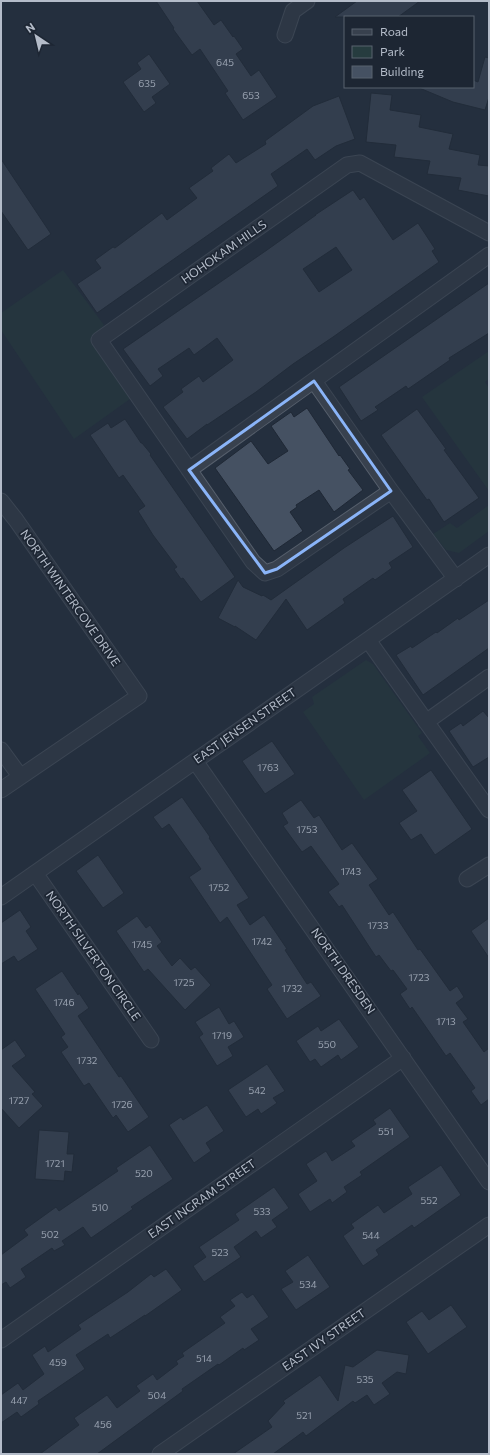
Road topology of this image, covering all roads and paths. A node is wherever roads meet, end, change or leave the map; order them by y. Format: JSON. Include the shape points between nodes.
{"nodes":[{"id":1,"x":307,"y":1,"type":"edge"},
{"id":2,"x":285,"y":35,"type":"dead end"},
{"id":3,"x":489,"y":233,"type":"edge"},
{"id":4,"x":489,"y":254,"type":"edge"},
{"id":5,"x":314,"y":381,"type":"junction"},
{"id":6,"x":189,"y":470,"type":"junction"},
{"id":7,"x":391,"y":490,"type":"junction"},
{"id":8,"x":1,"y":501,"type":"edge"},
{"id":9,"x":489,"y":554,"type":"edge"},
{"id":10,"x":456,"y":579,"type":"junction"},
{"id":11,"x":368,"y":640,"type":"junction"},
{"id":12,"x":489,"y":677,"type":"edge"},
{"id":13,"x":426,"y":722,"type":"junction"},
{"id":14,"x":1,"y":750,"type":"edge"},
{"id":15,"x":195,"y":761,"type":"junction"},
{"id":16,"x":20,"y":776,"type":"junction"},
{"id":17,"x":1,"y":790,"type":"edge"},
{"id":18,"x":489,"y":810,"type":"edge"},
{"id":19,"x":489,"y":865,"type":"edge"},
{"id":20,"x":36,"y":873,"type":"junction"},
{"id":21,"x":467,"y":879,"type":"dead end"},
{"id":22,"x":1,"y":897,"type":"edge"},
{"id":23,"x":151,"y":1040,"type":"dead end"},
{"id":24,"x":403,"y":1058,"type":"junction"},
{"id":25,"x":489,"y":1182,"type":"edge"},
{"id":26,"x":489,"y":1225,"type":"edge"},
{"id":27,"x":1,"y":1340,"type":"edge"},
{"id":28,"x":160,"y":1454,"type":"edge"}],
"edges":[{"from":1,"to":2,"type":"street","via":[[293,11]]},
{"from":3,"to":6,"type":"street","name":"HOHOKAM HILLS","via":[[360,163],[347,165],[100,340]]},
{"from":4,"to":5,"type":"street"},
{"from":5,"to":6,"type":"street"},
{"from":5,"to":7,"type":"street"},
{"from":6,"to":7,"type":"street","name":"HOHOKAM HILLS","via":[[253,562],[265,573],[277,569]]},
{"from":7,"to":10,"type":"street"},
{"from":8,"to":16,"type":"street","name":"NORTH WINTERCOVE DRIVE","via":[[139,696]]},
{"from":9,"to":10,"type":"street","name":"EAST JENSEN STREET"},
{"from":10,"to":11,"type":"street","name":"EAST JENSEN STREET"},
{"from":11,"to":13,"type":"street"},
{"from":11,"to":15,"type":"street","name":"EAST JENSEN STREET"},
{"from":12,"to":13,"type":"street"},
{"from":13,"to":18,"type":"street"},
{"from":14,"to":16,"type":"street"},
{"from":15,"to":20,"type":"street","name":"EAST JENSEN STREET"},
{"from":15,"to":24,"type":"street","name":"NORTH DRESDEN"},
{"from":16,"to":17,"type":"street"},
{"from":19,"to":21,"type":"street"},
{"from":20,"to":22,"type":"street","name":"EAST JENSEN STREET"},
{"from":20,"to":23,"type":"street","name":"NORTH SILVERTON CIRCLE"},
{"from":24,"to":25,"type":"street","name":"NORTH DRESDEN"},
{"from":24,"to":27,"type":"street","name":"EAST INGRAM STREET"},
{"from":26,"to":28,"type":"street","name":"EAST IVY STREET"}]}
